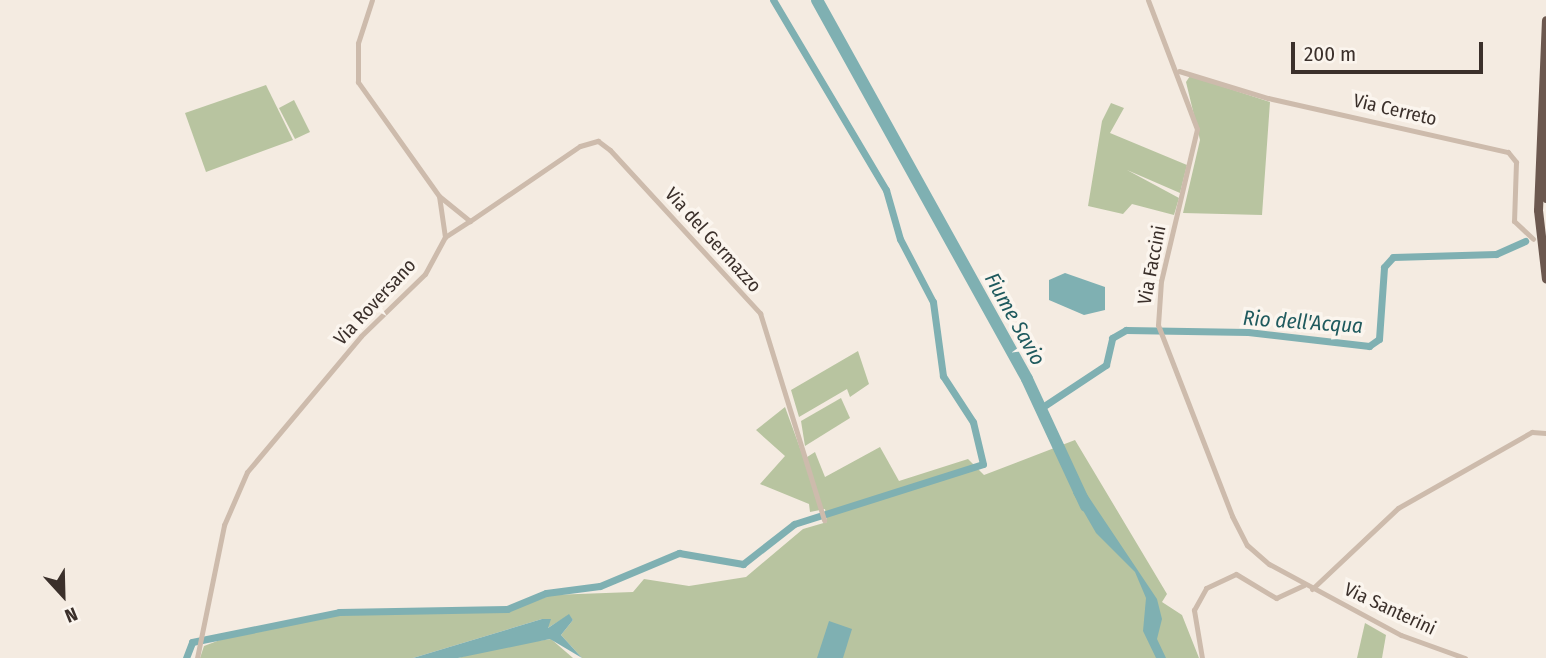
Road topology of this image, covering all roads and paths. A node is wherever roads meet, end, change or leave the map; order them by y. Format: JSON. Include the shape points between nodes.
{"nodes":[{"id":1,"x":372,"y":0,"type":"edge"},
{"id":2,"x":1148,"y":0,"type":"edge"},
{"id":3,"x":1546,"y":20,"type":"edge"},
{"id":4,"x":1179,"y":71,"type":"junction"},
{"id":5,"x":1546,"y":111,"type":"edge"},
{"id":6,"x":439,"y":197,"type":"junction"},
{"id":7,"x":1546,"y":198,"type":"edge"},
{"id":8,"x":470,"y":220,"type":"junction"},
{"id":9,"x":445,"y":237,"type":"junction"},
{"id":10,"x":1533,"y":239,"type":"dead end"},
{"id":11,"x":1546,"y":279,"type":"edge"},
{"id":12,"x":1546,"y":433,"type":"edge"},
{"id":13,"x":824,"y":520,"type":"dead end"},
{"id":14,"x":1304,"y":585,"type":"junction"},
{"id":15,"x":1312,"y":589,"type":"junction"},
{"id":16,"x":197,"y":658,"type":"edge"},
{"id":17,"x":1202,"y":658,"type":"edge"},
{"id":18,"x":1465,"y":658,"type":"edge"}],
"edges":[{"from":1,"to":6,"type":"street","via":[[358,43],[358,82]]},
{"from":2,"to":4,"type":"street","name":"Via Faccini"},
{"from":3,"to":11,"type":"highway","bridge":true,"via":[[1538,210]]},
{"from":4,"to":10,"type":"street","name":"Via Cerreto","via":[[1268,98],[1508,152],[1516,162],[1514,221]]},
{"from":4,"to":14,"type":"street","name":"Via Faccini","via":[[1196,129],[1161,281],[1158,325],[1247,545]]},
{"from":5,"to":7,"type":"highway"},
{"from":6,"to":8,"type":"street"},
{"from":6,"to":9,"type":"street"},
{"from":8,"to":9,"type":"street","name":"Via del Germazzo"},
{"from":8,"to":13,"type":"street","name":"Via del Germazzo","via":[[580,146],[598,141],[610,150],[760,313]]},
{"from":9,"to":16,"type":"street","name":"Via Roversano","via":[[425,274],[361,336],[247,472],[224,525]]},
{"from":12,"to":15,"type":"street","via":[[1532,432],[1398,508]]},
{"from":14,"to":15,"type":"street","name":"Via Santerini"},
{"from":14,"to":17,"type":"street","via":[[1276,598],[1236,574],[1206,588],[1194,610]]},
{"from":15,"to":18,"type":"street","name":"Via Santerini","via":[[1401,635]]}]}
